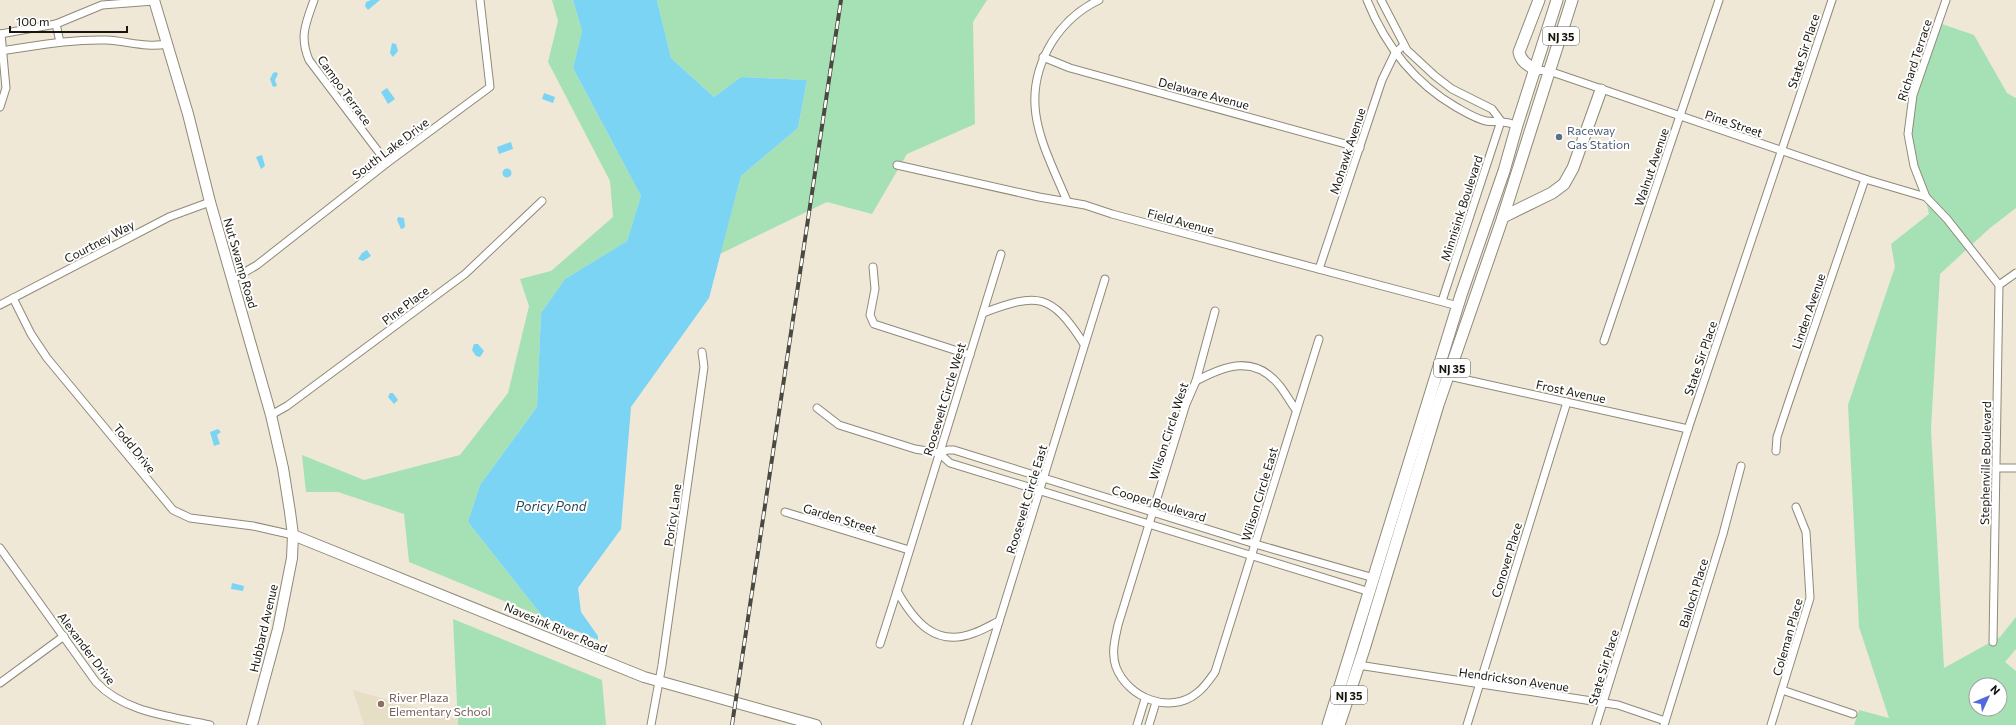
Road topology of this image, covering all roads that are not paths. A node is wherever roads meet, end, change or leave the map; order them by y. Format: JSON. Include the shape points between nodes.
{"nodes":[{"id":1,"x":154,"y":0,"type":"edge"},
{"id":2,"x":314,"y":0,"type":"edge"},
{"id":3,"x":480,"y":0,"type":"edge"},
{"id":4,"x":1099,"y":0,"type":"edge"},
{"id":5,"x":1367,"y":0,"type":"edge"},
{"id":6,"x":1381,"y":0,"type":"edge"},
{"id":7,"x":1539,"y":0,"type":"edge"},
{"id":8,"x":1557,"y":0,"type":"edge"},
{"id":9,"x":1572,"y":0,"type":"edge"},
{"id":10,"x":1719,"y":0,"type":"edge"},
{"id":11,"x":1832,"y":0,"type":"edge"},
{"id":12,"x":1946,"y":0,"type":"edge"},
{"id":13,"x":56,"y":24,"type":"junction"},
{"id":14,"x":0,"y":34,"type":"edge"},
{"id":15,"x":60,"y":42,"type":"junction"},
{"id":16,"x":167,"y":44,"type":"junction"},
{"id":17,"x":1404,"y":45,"type":"junction"},
{"id":18,"x":1,"y":51,"type":"edge"},
{"id":19,"x":1395,"y":53,"type":"junction"},
{"id":20,"x":1043,"y":57,"type":"junction"},
{"id":21,"x":1536,"y":70,"type":"junction"},
{"id":22,"x":1549,"y":71,"type":"junction"},
{"id":23,"x":1602,"y":90,"type":"junction"},
{"id":24,"x":0,"y":107,"type":"edge"},
{"id":25,"x":1679,"y":116,"type":"junction"},
{"id":26,"x":1501,"y":121,"type":"junction"},
{"id":27,"x":1516,"y":126,"type":"junction"},
{"id":28,"x":1360,"y":148,"type":"junction"},
{"id":29,"x":1781,"y":151,"type":"junction"},
{"id":30,"x":387,"y":163,"type":"junction"},
{"id":31,"x":897,"y":165,"type":"dead end"},
{"id":32,"x":1865,"y":179,"type":"junction"},
{"id":33,"x":1926,"y":197,"type":"junction"},
{"id":34,"x":542,"y":201,"type":"dead end"},
{"id":35,"x":1067,"y":201,"type":"junction"},
{"id":36,"x":210,"y":202,"type":"junction"},
{"id":37,"x":1503,"y":217,"type":"junction"},
{"id":38,"x":1001,"y":254,"type":"dead end"},
{"id":39,"x":873,"y":268,"type":"dead end"},
{"id":40,"x":1318,"y":269,"type":"junction"},
{"id":41,"x":2016,"y":273,"type":"edge"},
{"id":42,"x":1105,"y":278,"type":"dead end"},
{"id":43,"x":233,"y":279,"type":"junction"},
{"id":44,"x":1999,"y":285,"type":"junction"},
{"id":45,"x":13,"y":298,"type":"junction"},
{"id":46,"x":1442,"y":302,"type":"junction"},
{"id":47,"x":0,"y":305,"type":"edge"},
{"id":48,"x":1458,"y":306,"type":"junction"},
{"id":49,"x":1215,"y":311,"type":"dead end"},
{"id":50,"x":983,"y":313,"type":"junction"},
{"id":51,"x":1319,"y":339,"type":"dead end"},
{"id":52,"x":1604,"y":341,"type":"dead end"},
{"id":53,"x":1084,"y":344,"type":"junction"},
{"id":54,"x":702,"y":352,"type":"dead end"},
{"id":55,"x":970,"y":355,"type":"junction"},
{"id":56,"x":1449,"y":376,"type":"junction"},
{"id":57,"x":1196,"y":381,"type":"junction"},
{"id":58,"x":1567,"y":402,"type":"junction"},
{"id":59,"x":817,"y":408,"type":"dead end"},
{"id":60,"x":1296,"y":410,"type":"junction"},
{"id":61,"x":271,"y":415,"type":"junction"},
{"id":62,"x":1688,"y":429,"type":"junction"},
{"id":63,"x":1776,"y":451,"type":"dead end"},
{"id":64,"x":939,"y":453,"type":"junction"},
{"id":65,"x":1741,"y":466,"type":"dead end"},
{"id":66,"x":1996,"y":468,"type":"junction"},
{"id":67,"x":2016,"y":468,"type":"edge"},
{"id":68,"x":1044,"y":479,"type":"junction"},
{"id":69,"x":1040,"y":490,"type":"junction"},
{"id":70,"x":1796,"y":507,"type":"dead end"},
{"id":71,"x":785,"y":512,"type":"dead end"},
{"id":72,"x":1153,"y":512,"type":"junction"},
{"id":73,"x":1149,"y":524,"type":"junction"},
{"id":74,"x":293,"y":535,"type":"junction"},
{"id":75,"x":1255,"y":544,"type":"junction"},
{"id":76,"x":0,"y":548,"type":"edge"},
{"id":77,"x":909,"y":550,"type":"junction"},
{"id":78,"x":1252,"y":556,"type":"junction"},
{"id":79,"x":1374,"y":578,"type":"junction"},
{"id":80,"x":897,"y":591,"type":"junction"},
{"id":81,"x":1370,"y":592,"type":"junction"},
{"id":82,"x":999,"y":621,"type":"junction"},
{"id":83,"x":64,"y":636,"type":"junction"},
{"id":84,"x":1994,"y":642,"type":"dead end"},
{"id":85,"x":880,"y":644,"type":"dead end"},
{"id":86,"x":1358,"y":665,"type":"junction"},
{"id":87,"x":658,"y":681,"type":"junction"},
{"id":88,"x":0,"y":683,"type":"edge"},
{"id":89,"x":1479,"y":685,"type":"junction"},
{"id":90,"x":1782,"y":690,"type":"junction"},
{"id":91,"x":1145,"y":699,"type":"junction"},
{"id":92,"x":1156,"y":702,"type":"junction"},
{"id":93,"x":1603,"y":703,"type":"junction"},
{"id":94,"x":1853,"y":714,"type":"dead end"},
{"id":95,"x":803,"y":723,"type":"edge"},
{"id":96,"x":1665,"y":723,"type":"edge"},
{"id":97,"x":210,"y":725,"type":"edge"},
{"id":98,"x":252,"y":725,"type":"edge"},
{"id":99,"x":650,"y":725,"type":"edge"},
{"id":100,"x":816,"y":725,"type":"edge"},
{"id":101,"x":967,"y":725,"type":"edge"},
{"id":102,"x":1137,"y":725,"type":"edge"},
{"id":103,"x":1149,"y":725,"type":"edge"},
{"id":104,"x":1328,"y":725,"type":"edge"},
{"id":105,"x":1339,"y":725,"type":"edge"},
{"id":106,"x":1467,"y":725,"type":"edge"},
{"id":107,"x":1596,"y":725,"type":"edge"},
{"id":108,"x":1771,"y":725,"type":"edge"}],
"edges":[{"from":1,"to":13,"type":"street","via":[[102,5]]},
{"from":1,"to":16,"type":"main road","name":"Nut Swamp Road"},
{"from":2,"to":30,"type":"street","name":"Campo Terrace","via":[[303,35],[309,60]]},
{"from":3,"to":30,"type":"street","name":"South Lake Drive","via":[[490,87]]},
{"from":4,"to":20,"type":"street","via":[[1068,20]]},
{"from":5,"to":19,"type":"street","via":[[1374,19]]},
{"from":6,"to":17,"type":"street"},
{"from":7,"to":21,"type":"highway","via":[[1519,52],[1522,59]]},
{"from":8,"to":21,"type":"highway","number":"NJ 35"},
{"from":9,"to":22,"type":"highway","number":"NJ 35"},
{"from":10,"to":25,"type":"street","name":"Walnut Avenue"},
{"from":11,"to":29,"type":"street","name":"State Sir Place"},
{"from":12,"to":33,"type":"street","name":"Richard Terrace","via":[[1913,95],[1909,118],[1911,154]]},
{"from":13,"to":14,"type":"street"},
{"from":13,"to":15,"type":"street"},
{"from":14,"to":18,"type":"street"},
{"from":15,"to":16,"type":"street","via":[[107,40],[154,46]]},
{"from":15,"to":18,"type":"street"},
{"from":16,"to":36,"type":"main road","name":"Nut Swamp Road"},
{"from":17,"to":19,"type":"street","name":"Mohawk Avenue"},
{"from":17,"to":26,"type":"street","via":[[1452,90],[1492,109]]},
{"from":18,"to":24,"type":"street","via":[[6,88]]},
{"from":19,"to":26,"type":"street","via":[[1418,79],[1448,103],[1486,121]]},
{"from":19,"to":28,"type":"street","name":"Mohawk Avenue","via":[[1382,80]]},
{"from":20,"to":28,"type":"street","name":"Delaware Avenue","via":[[1070,68]]},
{"from":20,"to":35,"type":"street","via":[[1035,86],[1036,116],[1047,158]]},
{"from":21,"to":22,"type":"street","name":"Pine Street"},
{"from":21,"to":27,"type":"highway","number":"NJ 35"},
{"from":22,"to":23,"type":"street","name":"Pine Street"},
{"from":22,"to":37,"type":"highway","number":"NJ 35"},
{"from":23,"to":25,"type":"street","name":"Pine Street"},
{"from":23,"to":37,"type":"highway","via":[[1573,168],[1564,184],[1552,193]]},
{"from":25,"to":29,"type":"street","name":"Pine Street"},
{"from":25,"to":52,"type":"street","name":"Walnut Avenue"},
{"from":26,"to":27,"type":"street"},
{"from":26,"to":46,"type":"street","name":"Minnisink Boulevard"},
{"from":27,"to":48,"type":"highway","number":"NJ 35","via":[[1504,171]]},
{"from":28,"to":40,"type":"street","name":"Mohawk Avenue"},
{"from":29,"to":32,"type":"street","name":"Pine Street"},
{"from":29,"to":62,"type":"street","name":"State Sir Place"},
{"from":30,"to":43,"type":"street","name":"South Lake Drive","via":[[257,265]]},
{"from":31,"to":35,"type":"street","name":"Field Avenue"},
{"from":32,"to":33,"type":"street","name":"Pine Street"},
{"from":32,"to":63,"type":"street","name":"Linden Avenue","via":[[1789,401]]},
{"from":33,"to":44,"type":"street","via":[[1948,219]]},
{"from":34,"to":61,"type":"street","name":"Pine Place","via":[[464,274],[287,406]]},
{"from":35,"to":40,"type":"street","name":"Field Avenue"},
{"from":36,"to":43,"type":"main road","name":"Nut Swamp Road"},
{"from":36,"to":45,"type":"street","name":"Courtney Way","via":[[169,216]]},
{"from":37,"to":56,"type":"highway","number":"NJ 35"},
{"from":38,"to":50,"type":"street","name":"Roosevelt Circle West"},
{"from":39,"to":55,"type":"street","via":[[875,289],[870,315],[874,324]]},
{"from":40,"to":46,"type":"street","name":"Field Avenue"},
{"from":41,"to":44,"type":"street"},
{"from":42,"to":53,"type":"street","name":"Roosevelt Circle East"},
{"from":43,"to":61,"type":"main road","name":"Nut Swamp Road"},
{"from":44,"to":66,"type":"street","name":"Stephenville Boulevard"},
{"from":45,"to":47,"type":"street","name":"Courtney Way"},
{"from":45,"to":74,"type":"street","name":"Todd Drive","via":[[47,358],[173,510],[190,518],[253,526]]},
{"from":46,"to":48,"type":"street","name":"Field Avenue"},
{"from":48,"to":79,"type":"highway","number":"NJ 35"},
{"from":49,"to":57,"type":"street","name":"Wilson Circle West"},
{"from":50,"to":53,"type":"street","via":[[1020,300],[1043,302],[1061,312]]},
{"from":50,"to":55,"type":"street","name":"Roosevelt Circle West"},
{"from":51,"to":60,"type":"street","name":"Wilson Circle East"},
{"from":53,"to":68,"type":"street","name":"Roosevelt Circle East"},
{"from":54,"to":87,"type":"street","name":"Poricy Lane","via":[[704,367]]},
{"from":55,"to":64,"type":"street","name":"Roosevelt Circle West"},
{"from":56,"to":58,"type":"street","name":"Frost Avenue"},
{"from":56,"to":86,"type":"highway","number":"NJ 35"},
{"from":57,"to":60,"type":"street","via":[[1226,366],[1253,368],[1274,379]]},
{"from":57,"to":72,"type":"street","name":"Wilson Circle West","via":[[1186,404]]},
{"from":58,"to":62,"type":"street","name":"Frost Avenue"},
{"from":58,"to":89,"type":"street","name":"Conover Place"},
{"from":59,"to":64,"type":"street","name":"Cooper Boulevard","via":[[839,425],[915,449]]},
{"from":60,"to":75,"type":"street","name":"Wilson Circle East"},
{"from":61,"to":74,"type":"main road","name":"Nut Swamp Road","via":[[283,468]]},
{"from":62,"to":93,"type":"street","name":"State Sir Place"},
{"from":64,"to":68,"type":"street","name":"Cooper Boulevard","via":[[951,450]]},
{"from":64,"to":69,"type":"street","name":"Cooper Boulevard","via":[[950,462]]},
{"from":64,"to":77,"type":"street","name":"Roosevelt Circle West"},
{"from":65,"to":96,"type":"street","name":"Balloch Place","via":[[1723,534]]},
{"from":66,"to":67,"type":"street"},
{"from":66,"to":84,"type":"street","name":"Stephenville Boulevard"},
{"from":68,"to":69,"type":"street","name":"Roosevelt Circle East"},
{"from":68,"to":72,"type":"street","name":"Cooper Boulevard"},
{"from":69,"to":73,"type":"street","name":"Cooper Boulevard"},
{"from":69,"to":82,"type":"street","name":"Roosevelt Circle East"},
{"from":70,"to":90,"type":"street","name":"Coleman Place","via":[[1806,532],[1810,598]]},
{"from":71,"to":77,"type":"street","name":"Garden Street"},
{"from":72,"to":73,"type":"street","name":"Wilson Circle West"},
{"from":72,"to":75,"type":"street","name":"Cooper Boulevard"},
{"from":73,"to":78,"type":"street","name":"Cooper Boulevard"},
{"from":73,"to":91,"type":"street","name":"Wilson Circle West","via":[[1113,645],[1116,667],[1125,683]]},
{"from":74,"to":87,"type":"main road","name":"Navesink River Road","via":[[620,668]]},
{"from":74,"to":98,"type":"main road","name":"Hubbard Avenue","via":[[292,558],[284,603]]},
{"from":75,"to":78,"type":"street","name":"Wilson Circle East"},
{"from":75,"to":79,"type":"street","name":"Cooper Boulevard"},
{"from":76,"to":83,"type":"street","name":"Alexander Drive"},
{"from":77,"to":80,"type":"street","name":"Roosevelt Circle West"},
{"from":78,"to":81,"type":"street","name":"Cooper Boulevard"},
{"from":78,"to":92,"type":"street","name":"Wilson Circle East","via":[[1221,655],[1210,680],[1188,698],[1170,703]]},
{"from":79,"to":81,"type":"highway","number":"NJ 35"},
{"from":80,"to":82,"type":"street","via":[[918,622],[941,635],[966,636]]},
{"from":80,"to":85,"type":"street"},
{"from":81,"to":104,"type":"highway","number":"NJ 35"},
{"from":82,"to":101,"type":"street","name":"Roosevelt Circle East"},
{"from":83,"to":88,"type":"street"},
{"from":83,"to":97,"type":"street","name":"Alexander Drive","via":[[96,682],[112,697],[130,706]]},
{"from":86,"to":89,"type":"street","name":"Hendrickson Avenue"},
{"from":86,"to":105,"type":"highway","number":"NJ 35"},
{"from":87,"to":95,"type":"main road","name":"Navesink River Road"},
{"from":87,"to":99,"type":"street","name":"Poricy Lane"},
{"from":89,"to":93,"type":"street","name":"Hendrickson Avenue"},
{"from":89,"to":106,"type":"street","name":"Conover Place"},
{"from":90,"to":94,"type":"street"},
{"from":90,"to":108,"type":"street","name":"Coleman Place"},
{"from":91,"to":92,"type":"street","name":"Wilson Circle East"},
{"from":91,"to":102,"type":"street"},
{"from":92,"to":103,"type":"street"},
{"from":93,"to":96,"type":"street","name":"Hendrickson Avenue","via":[[1618,705]]},
{"from":93,"to":107,"type":"street","name":"State Sir Place"},
{"from":95,"to":100,"type":"main road","name":"Navesink River Road"}]}
